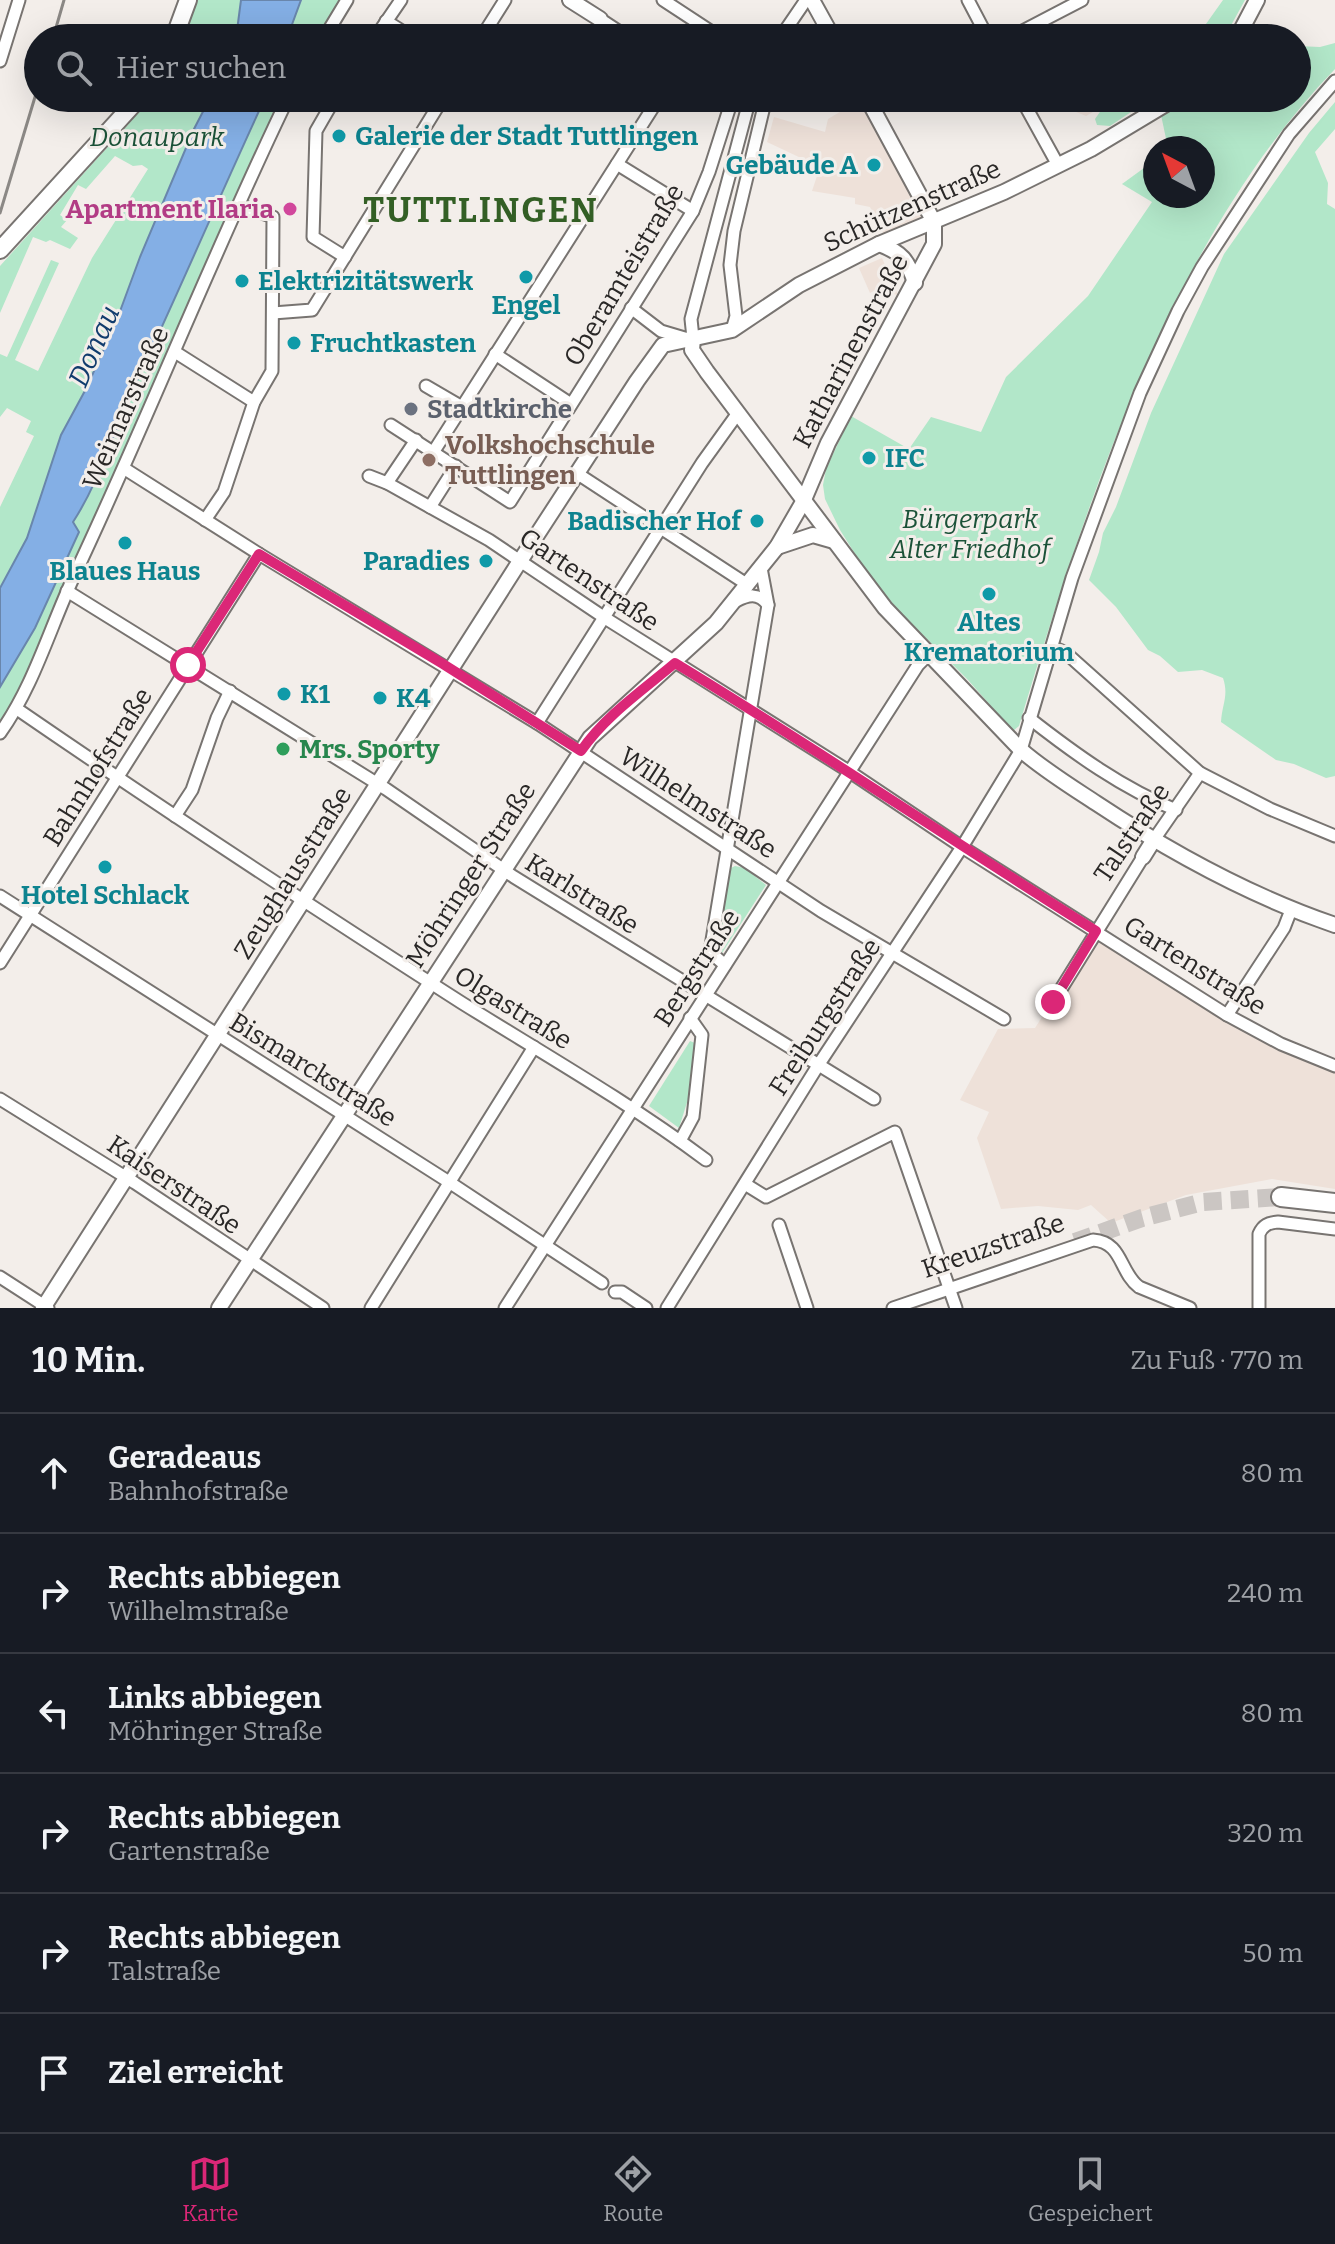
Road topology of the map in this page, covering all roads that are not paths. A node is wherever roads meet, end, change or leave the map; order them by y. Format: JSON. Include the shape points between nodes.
{"nodes":[{"id":1,"x":19,"y":0,"type":"edge"},
{"id":2,"x":188,"y":0,"type":"edge"},
{"id":3,"x":347,"y":0,"type":"edge"},
{"id":4,"x":401,"y":0,"type":"edge"},
{"id":5,"x":505,"y":0,"type":"edge"},
{"id":6,"x":570,"y":0,"type":"edge"},
{"id":7,"x":663,"y":0,"type":"edge"},
{"id":8,"x":809,"y":0,"type":"edge"},
{"id":9,"x":968,"y":0,"type":"edge"},
{"id":10,"x":1082,"y":0,"type":"edge"},
{"id":11,"x":1257,"y":0,"type":"edge"},
{"id":12,"x":600,"y":19,"type":"joint"},
{"id":13,"x":386,"y":21,"type":"junction"},
{"id":14,"x":179,"y":24,"type":"edge"},
{"id":15,"x":332,"y":24,"type":"edge"},
{"id":16,"x":384,"y":24,"type":"edge"},
{"id":17,"x":391,"y":24,"type":"edge"},
{"id":18,"x":490,"y":24,"type":"edge"},
{"id":19,"x":608,"y":24,"type":"edge"},
{"id":20,"x":700,"y":24,"type":"edge"},
{"id":21,"x":791,"y":24,"type":"edge"},
{"id":22,"x":824,"y":24,"type":"edge"},
{"id":23,"x":981,"y":24,"type":"edge"},
{"id":24,"x":1036,"y":24,"type":"edge"},
{"id":25,"x":1244,"y":24,"type":"edge"},
{"id":26,"x":6,"y":27,"type":"edge"},
{"id":27,"x":0,"y":61,"type":"edge"},
{"id":28,"x":1335,"y":81,"type":"edge"},
{"id":29,"x":1311,"y":110,"type":"edge"},
{"id":30,"x":126,"y":112,"type":"edge"},
{"id":31,"x":282,"y":112,"type":"edge"},
{"id":32,"x":327,"y":112,"type":"edge"},
{"id":33,"x":434,"y":112,"type":"edge"},
{"id":34,"x":650,"y":112,"type":"edge"},
{"id":35,"x":724,"y":112,"type":"edge"},
{"id":36,"x":746,"y":112,"type":"edge"},
{"id":37,"x":763,"y":112,"type":"edge"},
{"id":38,"x":874,"y":112,"type":"edge"},
{"id":39,"x":1029,"y":112,"type":"edge"},
{"id":40,"x":1153,"y":112,"type":"edge"},
{"id":41,"x":1309,"y":112,"type":"edge"},
{"id":42,"x":617,"y":164,"type":"junction"},
{"id":43,"x":1058,"y":165,"type":"junction"},
{"id":44,"x":239,"y":205,"type":"junction"},
{"id":45,"x":969,"y":207,"type":"junction"},
{"id":46,"x":693,"y":211,"type":"junction"},
{"id":47,"x":934,"y":222,"type":"junction"},
{"id":48,"x":879,"y":244,"type":"junction"},
{"id":49,"x":934,"y":244,"type":"junction"},
{"id":50,"x":0,"y":250,"type":"edge"},
{"id":51,"x":345,"y":257,"type":"junction"},
{"id":52,"x":915,"y":283,"type":"junction"},
{"id":53,"x":631,"y":308,"type":"junction"},
{"id":54,"x":273,"y":313,"type":"junction"},
{"id":55,"x":732,"y":330,"type":"junction"},
{"id":56,"x":690,"y":339,"type":"junction"},
{"id":57,"x":663,"y":345,"type":"joint"},
{"id":58,"x":175,"y":352,"type":"junction"},
{"id":59,"x":495,"y":354,"type":"junction"},
{"id":60,"x":426,"y":386,"type":"dead end"},
{"id":61,"x":254,"y":402,"type":"junction"},
{"id":62,"x":571,"y":404,"type":"junction"},
{"id":63,"x":462,"y":407,"type":"junction"},
{"id":64,"x":738,"y":413,"type":"junction"},
{"id":65,"x":391,"y":425,"type":"dead end"},
{"id":66,"x":416,"y":440,"type":"junction"},
{"id":67,"x":434,"y":451,"type":"junction"},
{"id":68,"x":456,"y":466,"type":"junction"},
{"id":69,"x":125,"y":469,"type":"junction"},
{"id":70,"x":578,"y":474,"type":"junction"},
{"id":71,"x":369,"y":476,"type":"dead end"},
{"id":72,"x":387,"y":483,"type":"junction"},
{"id":73,"x":803,"y":502,"type":"junction"},
{"id":74,"x":430,"y":507,"type":"junction"},
{"id":75,"x":205,"y":520,"type":"junction"},
{"id":76,"x":661,"y":527,"type":"junction"},
{"id":77,"x":835,"y":542,"type":"junction"},
{"id":78,"x":777,"y":547,"type":"junction"},
{"id":79,"x":259,"y":554,"type":"junction"},
{"id":80,"x":520,"y":561,"type":"junction"},
{"id":81,"x":761,"y":568,"type":"junction"},
{"id":82,"x":748,"y":585,"type":"junction"},
{"id":83,"x":67,"y":591,"type":"junction"},
{"id":84,"x":735,"y":601,"type":"junction"},
{"id":85,"x":768,"y":605,"type":"junction"},
{"id":86,"x":605,"y":618,"type":"junction"},
{"id":87,"x":1052,"y":647,"type":"junction"},
{"id":88,"x":929,"y":654,"type":"junction"},
{"id":89,"x":675,"y":663,"type":"junction"},
{"id":90,"x":188,"y":665,"type":"junction"},
{"id":91,"x":452,"y":670,"type":"junction"},
{"id":92,"x":230,"y":691,"type":"junction"},
{"id":93,"x":17,"y":709,"type":"junction"},
{"id":94,"x":750,"y":709,"type":"junction"},
{"id":95,"x":1029,"y":718,"type":"junction"},
{"id":96,"x":537,"y":723,"type":"junction"},
{"id":97,"x":0,"y":733,"type":"edge"},
{"id":98,"x":1021,"y":750,"type":"junction"},
{"id":99,"x":581,"y":751,"type":"junction"},
{"id":100,"x":850,"y":772,"type":"junction"},
{"id":101,"x":1200,"y":773,"type":"junction"},
{"id":102,"x":117,"y":778,"type":"junction"},
{"id":103,"x":378,"y":784,"type":"junction"},
{"id":104,"x":1176,"y":810,"type":"junction"},
{"id":105,"x":175,"y":816,"type":"junction"},
{"id":106,"x":1335,"y":836,"type":"edge"},
{"id":107,"x":1153,"y":841,"type":"junction"},
{"id":108,"x":962,"y":847,"type":"junction"},
{"id":109,"x":728,"y":850,"type":"junction"},
{"id":110,"x":1143,"y":857,"type":"joint"},
{"id":111,"x":503,"y":870,"type":"junction"},
{"id":112,"x":779,"y":883,"type":"junction"},
{"id":113,"x":0,"y":896,"type":"edge"},
{"id":114,"x":305,"y":901,"type":"junction"},
{"id":115,"x":1291,"y":910,"type":"junction"},
{"id":116,"x":30,"y":916,"type":"junction"},
{"id":117,"x":1335,"y":925,"type":"edge"},
{"id":118,"x":1096,"y":931,"type":"junction"},
{"id":119,"x":892,"y":954,"type":"junction"},
{"id":120,"x":0,"y":963,"type":"edge"},
{"id":121,"x":725,"y":965,"type":"junction"},
{"id":122,"x":430,"y":982,"type":"junction"},
{"id":123,"x":705,"y":997,"type":"junction"},
{"id":124,"x":1053,"y":1002,"type":"dead end"},
{"id":125,"x":1227,"y":1015,"type":"junction"},
{"id":126,"x":690,"y":1018,"type":"junction"},
{"id":127,"x":1004,"y":1019,"type":"dead end"},
{"id":128,"x":218,"y":1037,"type":"junction"},
{"id":129,"x":534,"y":1047,"type":"junction"},
{"id":130,"x":819,"y":1064,"type":"junction"},
{"id":131,"x":1335,"y":1066,"type":"edge"},
{"id":132,"x":0,"y":1099,"type":"edge"},
{"id":133,"x":874,"y":1099,"type":"dead end"},
{"id":134,"x":632,"y":1109,"type":"junction"},
{"id":135,"x":344,"y":1116,"type":"junction"},
{"id":136,"x":680,"y":1141,"type":"junction"},
{"id":137,"x":706,"y":1160,"type":"dead end"},
{"id":138,"x":127,"y":1178,"type":"junction"},
{"id":139,"x":449,"y":1182,"type":"junction"},
{"id":140,"x":745,"y":1184,"type":"junction"},
{"id":141,"x":1281,"y":1197,"type":"tunnel mouth"},
{"id":142,"x":1335,"y":1203,"type":"edge"},
{"id":143,"x":779,"y":1225,"type":"dead end"},
{"id":144,"x":1335,"y":1229,"type":"edge"},
{"id":145,"x":546,"y":1246,"type":"junction"},
{"id":146,"x":249,"y":1261,"type":"junction"},
{"id":147,"x":0,"y":1277,"type":"edge"},
{"id":148,"x":602,"y":1283,"type":"dead end"},
{"id":149,"x":949,"y":1289,"type":"junction"},
{"id":150,"x":615,"y":1292,"type":"dead end"},
{"id":151,"x":45,"y":1307,"type":"edge"},
{"id":152,"x":219,"y":1308,"type":"edge"},
{"id":153,"x":323,"y":1308,"type":"edge"},
{"id":154,"x":371,"y":1308,"type":"edge"},
{"id":155,"x":505,"y":1308,"type":"edge"},
{"id":156,"x":646,"y":1308,"type":"edge"},
{"id":157,"x":667,"y":1308,"type":"edge"},
{"id":158,"x":807,"y":1308,"type":"edge"},
{"id":159,"x":893,"y":1308,"type":"edge"},
{"id":160,"x":956,"y":1308,"type":"edge"},
{"id":161,"x":1190,"y":1308,"type":"edge"},
{"id":162,"x":1259,"y":1308,"type":"edge"}],
"edges":[{"from":1,"to":26,"type":"street"},
{"from":2,"to":14,"type":"main road"},
{"from":3,"to":15,"type":"street"},
{"from":4,"to":13,"type":"street"},
{"from":5,"to":18,"type":"street"},
{"from":6,"to":12,"type":"street"},
{"from":7,"to":20,"type":"street"},
{"from":8,"to":21,"type":"street"},
{"from":8,"to":22,"type":"street"},
{"from":9,"to":23,"type":"street"},
{"from":10,"to":24,"type":"street"},
{"from":11,"to":25,"type":"street"},
{"from":12,"to":19,"type":"street"},
{"from":13,"to":16,"type":"street"},
{"from":13,"to":17,"type":"street"},
{"from":26,"to":27,"type":"street"},
{"from":28,"to":29,"type":"street","name":"Freiburgstraße"},
{"from":30,"to":50,"type":"main road"},
{"from":31,"to":44,"type":"street","name":"Weimarstraße"},
{"from":32,"to":51,"type":"street","via":[[316,131],[313,237]]},
{"from":33,"to":51,"type":"street"},
{"from":34,"to":42,"type":"street"},
{"from":35,"to":46,"type":"street","name":"Oberamteistraße"},
{"from":36,"to":56,"type":"street"},
{"from":37,"to":55,"type":"street","via":[[734,231]]},
{"from":38,"to":47,"type":"street"},
{"from":39,"to":43,"type":"street"},
{"from":40,"to":43,"type":"street","name":"Schützenstraße"},
{"from":41,"to":87,"type":"street","name":"Freiburgstraße","via":[[1280,147],[1178,311],[1140,393]]},
{"from":42,"to":46,"type":"street"},
{"from":42,"to":59,"type":"street"},
{"from":43,"to":45,"type":"street","name":"Schützenstraße"},
{"from":44,"to":54,"type":"street","via":[[273,217]]},
{"from":44,"to":58,"type":"street","name":"Weimarstraße"},
{"from":45,"to":47,"type":"street","name":"Schützenstraße"},
{"from":45,"to":49,"type":"street"},
{"from":46,"to":53,"type":"street","name":"Oberamteistraße"},
{"from":47,"to":48,"type":"street","name":"Schützenstraße"},
{"from":47,"to":49,"type":"street","name":"Katharinenstraße"},
{"from":48,"to":52,"type":"street","via":[[905,257]]},
{"from":48,"to":55,"type":"street","name":"Schützenstraße","via":[[799,285]]},
{"from":49,"to":52,"type":"street","name":"Katharinenstraße"},
{"from":51,"to":54,"type":"street","via":[[312,310]]},
{"from":52,"to":73,"type":"street","name":"Katharinenstraße","via":[[828,443]]},
{"from":53,"to":56,"type":"street","via":[[661,331]]},
{"from":53,"to":62,"type":"street","name":"Oberamteistraße"},
{"from":54,"to":61,"type":"street","via":[[272,371]]},
{"from":55,"to":56,"type":"street","name":"Schützenstraße"},
{"from":56,"to":57,"type":"street","name":"Schützenstraße"},
{"from":56,"to":64,"type":"street","via":[[695,356]]},
{"from":57,"to":70,"type":"street","name":"Zeughausstraße"},
{"from":58,"to":61,"type":"street"},
{"from":58,"to":69,"type":"street","name":"Weimarstraße"},
{"from":59,"to":62,"type":"street"},
{"from":59,"to":63,"type":"street"},
{"from":60,"to":63,"type":"street"},
{"from":61,"to":75,"type":"street","via":[[224,492]]},
{"from":62,"to":68,"type":"street","name":"Oberamteistraße","via":[[510,502]]},
{"from":63,"to":67,"type":"street"},
{"from":64,"to":73,"type":"street"},
{"from":64,"to":76,"type":"street"},
{"from":65,"to":66,"type":"street"},
{"from":66,"to":67,"type":"street"},
{"from":66,"to":72,"type":"street"},
{"from":67,"to":68,"type":"street"},
{"from":68,"to":74,"type":"street"},
{"from":69,"to":75,"type":"street","name":"Wilhelmstraße"},
{"from":69,"to":83,"type":"street","name":"Weimarstraße"},
{"from":70,"to":76,"type":"street"},
{"from":70,"to":80,"type":"street","name":"Zeughausstraße"},
{"from":71,"to":72,"type":"street","name":"Gartenstraße"},
{"from":72,"to":74,"type":"street","name":"Gartenstraße"},
{"from":73,"to":77,"type":"street"},
{"from":73,"to":78,"type":"street","name":"Möhringer Straße"},
{"from":74,"to":80,"type":"street","name":"Gartenstraße"},
{"from":75,"to":79,"type":"street","name":"Wilhelmstraße"},
{"from":76,"to":82,"type":"street"},
{"from":76,"to":86,"type":"street"},
{"from":77,"to":78,"type":"street","via":[[813,535]]},
{"from":77,"to":88,"type":"street","via":[[885,608]]},
{"from":78,"to":81,"type":"street","name":"Möhringer Straße"},
{"from":79,"to":90,"type":"street","name":"Bahnhofstraße"},
{"from":79,"to":91,"type":"street","name":"Wilhelmstraße"},
{"from":80,"to":86,"type":"street","name":"Gartenstraße"},
{"from":80,"to":91,"type":"street","name":"Zeughausstraße"},
{"from":81,"to":82,"type":"street","name":"Möhringer Straße"},
{"from":81,"to":85,"type":"street"},
{"from":82,"to":84,"type":"street","name":"Möhringer Straße"},
{"from":83,"to":90,"type":"street","name":"Karlstraße"},
{"from":83,"to":93,"type":"street","name":"Weimarstraße"},
{"from":84,"to":85,"type":"street","via":[[751,595]]},
{"from":84,"to":89,"type":"street","name":"Möhringer Straße"},
{"from":85,"to":94,"type":"street"},
{"from":86,"to":89,"type":"street","name":"Gartenstraße"},
{"from":86,"to":96,"type":"street"},
{"from":87,"to":95,"type":"street","name":"Freiburgstraße"},
{"from":87,"to":101,"type":"street","via":[[1066,653]]},
{"from":88,"to":98,"type":"street"},
{"from":88,"to":100,"type":"street","name":"Bergstraße"},
{"from":89,"to":94,"type":"street","name":"Gartenstraße"},
{"from":89,"to":99,"type":"street","name":"Möhringer Straße"},
{"from":90,"to":92,"type":"street","name":"Karlstraße"},
{"from":90,"to":102,"type":"street","name":"Bahnhofstraße"},
{"from":91,"to":96,"type":"street","name":"Wilhelmstraße"},
{"from":91,"to":103,"type":"street","name":"Zeughausstraße"},
{"from":92,"to":103,"type":"street","name":"Karlstraße"},
{"from":92,"to":105,"type":"street","via":[[192,790]]},
{"from":93,"to":97,"type":"street","name":"Weimarstraße"},
{"from":93,"to":102,"type":"street","name":"Olgastraße"},
{"from":94,"to":100,"type":"street","name":"Gartenstraße"},
{"from":94,"to":109,"type":"street"},
{"from":95,"to":98,"type":"street","name":"Freiburgstraße"},
{"from":95,"to":104,"type":"street","via":[[1079,757]]},
{"from":96,"to":99,"type":"street","name":"Wilhelmstraße"},
{"from":98,"to":107,"type":"street"},
{"from":98,"to":108,"type":"street","name":"Freiburgstraße"},
{"from":99,"to":109,"type":"street","name":"Wilhelmstraße"},
{"from":99,"to":111,"type":"street","name":"Möhringer Straße"},
{"from":100,"to":108,"type":"street","name":"Gartenstraße"},
{"from":100,"to":112,"type":"street","name":"Bergstraße"},
{"from":101,"to":104,"type":"street","name":"Talstraße"},
{"from":101,"to":106,"type":"street"},
{"from":102,"to":105,"type":"street","name":"Olgastraße"},
{"from":102,"to":116,"type":"street","name":"Bahnhofstraße"},
{"from":103,"to":111,"type":"street","name":"Karlstraße"},
{"from":103,"to":114,"type":"street","name":"Zeughausstraße"},
{"from":104,"to":107,"type":"street","name":"Talstraße"},
{"from":105,"to":114,"type":"street","name":"Olgastraße"},
{"from":107,"to":110,"type":"street","name":"Talstraße"},
{"from":107,"to":115,"type":"street"},
{"from":108,"to":118,"type":"street","name":"Gartenstraße"},
{"from":108,"to":119,"type":"street","name":"Freiburgstraße"},
{"from":109,"to":112,"type":"street","name":"Wilhelmstraße"},
{"from":109,"to":121,"type":"street","via":[[710,952]]},
{"from":110,"to":118,"type":"street","name":"Talstraße"},
{"from":111,"to":122,"type":"street","name":"Möhringer Straße"},
{"from":111,"to":123,"type":"street","name":"Karlstraße"},
{"from":112,"to":119,"type":"street","name":"Wilhelmstraße"},
{"from":112,"to":121,"type":"street","name":"Bergstraße"},
{"from":113,"to":116,"type":"street","name":"Bismarckstraße"},
{"from":114,"to":122,"type":"street","name":"Olgastraße"},
{"from":114,"to":128,"type":"street","name":"Zeughausstraße"},
{"from":115,"to":117,"type":"street"},
{"from":115,"to":125,"type":"street"},
{"from":116,"to":120,"type":"street","name":"Bahnhofstraße"},
{"from":116,"to":128,"type":"street","name":"Bismarckstraße"},
{"from":118,"to":124,"type":"street","name":"Talstraße"},
{"from":118,"to":125,"type":"street","name":"Gartenstraße"},
{"from":119,"to":127,"type":"street","name":"Wilhelmstraße"},
{"from":119,"to":130,"type":"street","name":"Freiburgstraße"},
{"from":121,"to":123,"type":"street","name":"Bergstraße"},
{"from":122,"to":129,"type":"street","name":"Olgastraße"},
{"from":122,"to":135,"type":"street","name":"Möhringer Straße"},
{"from":123,"to":126,"type":"street","name":"Bergstraße"},
{"from":123,"to":130,"type":"street","name":"Karlstraße"},
{"from":125,"to":131,"type":"street","name":"Gartenstraße"},
{"from":126,"to":134,"type":"street","name":"Bergstraße"},
{"from":126,"to":136,"type":"street","via":[[702,1035],[693,1117]]},
{"from":128,"to":135,"type":"street","name":"Bismarckstraße"},
{"from":128,"to":138,"type":"street","name":"Zeughausstraße"},
{"from":129,"to":134,"type":"street","name":"Olgastraße"},
{"from":129,"to":139,"type":"street"},
{"from":130,"to":133,"type":"street","name":"Karlstraße"},
{"from":130,"to":140,"type":"street","name":"Freiburgstraße"},
{"from":132,"to":138,"type":"street","name":"Kaiserstraße"},
{"from":134,"to":136,"type":"street","name":"Olgastraße"},
{"from":134,"to":145,"type":"street","name":"Bergstraße"},
{"from":135,"to":139,"type":"street","name":"Bismarckstraße"},
{"from":135,"to":146,"type":"street","name":"Möhringer Straße"},
{"from":136,"to":137,"type":"street","name":"Olgastraße"},
{"from":138,"to":146,"type":"street","name":"Kaiserstraße"},
{"from":138,"to":151,"type":"street","name":"Zeughausstraße"},
{"from":139,"to":145,"type":"street","name":"Bismarckstraße"},
{"from":139,"to":154,"type":"street"},
{"from":140,"to":149,"type":"street","via":[[766,1197],[895,1132]]},
{"from":140,"to":157,"type":"street","name":"Freiburgstraße"},
{"from":141,"to":142,"type":"main road"},
{"from":143,"to":158,"type":"street"},
{"from":144,"to":162,"type":"street","via":[[1278,1222],[1262,1227]]},
{"from":145,"to":148,"type":"street","name":"Bismarckstraße"},
{"from":145,"to":155,"type":"street","name":"Bergstraße"},
{"from":146,"to":152,"type":"street","name":"Möhringer Straße"},
{"from":146,"to":153,"type":"street","name":"Kaiserstraße"},
{"from":147,"to":151,"type":"street"},
{"from":149,"to":159,"type":"street","name":"Kreuzstraße"},
{"from":149,"to":160,"type":"street"},
{"from":149,"to":161,"type":"street","name":"Kreuzstraße","via":[[1100,1240],[1110,1244],[1133,1282]]},
{"from":150,"to":156,"type":"street"}]}
